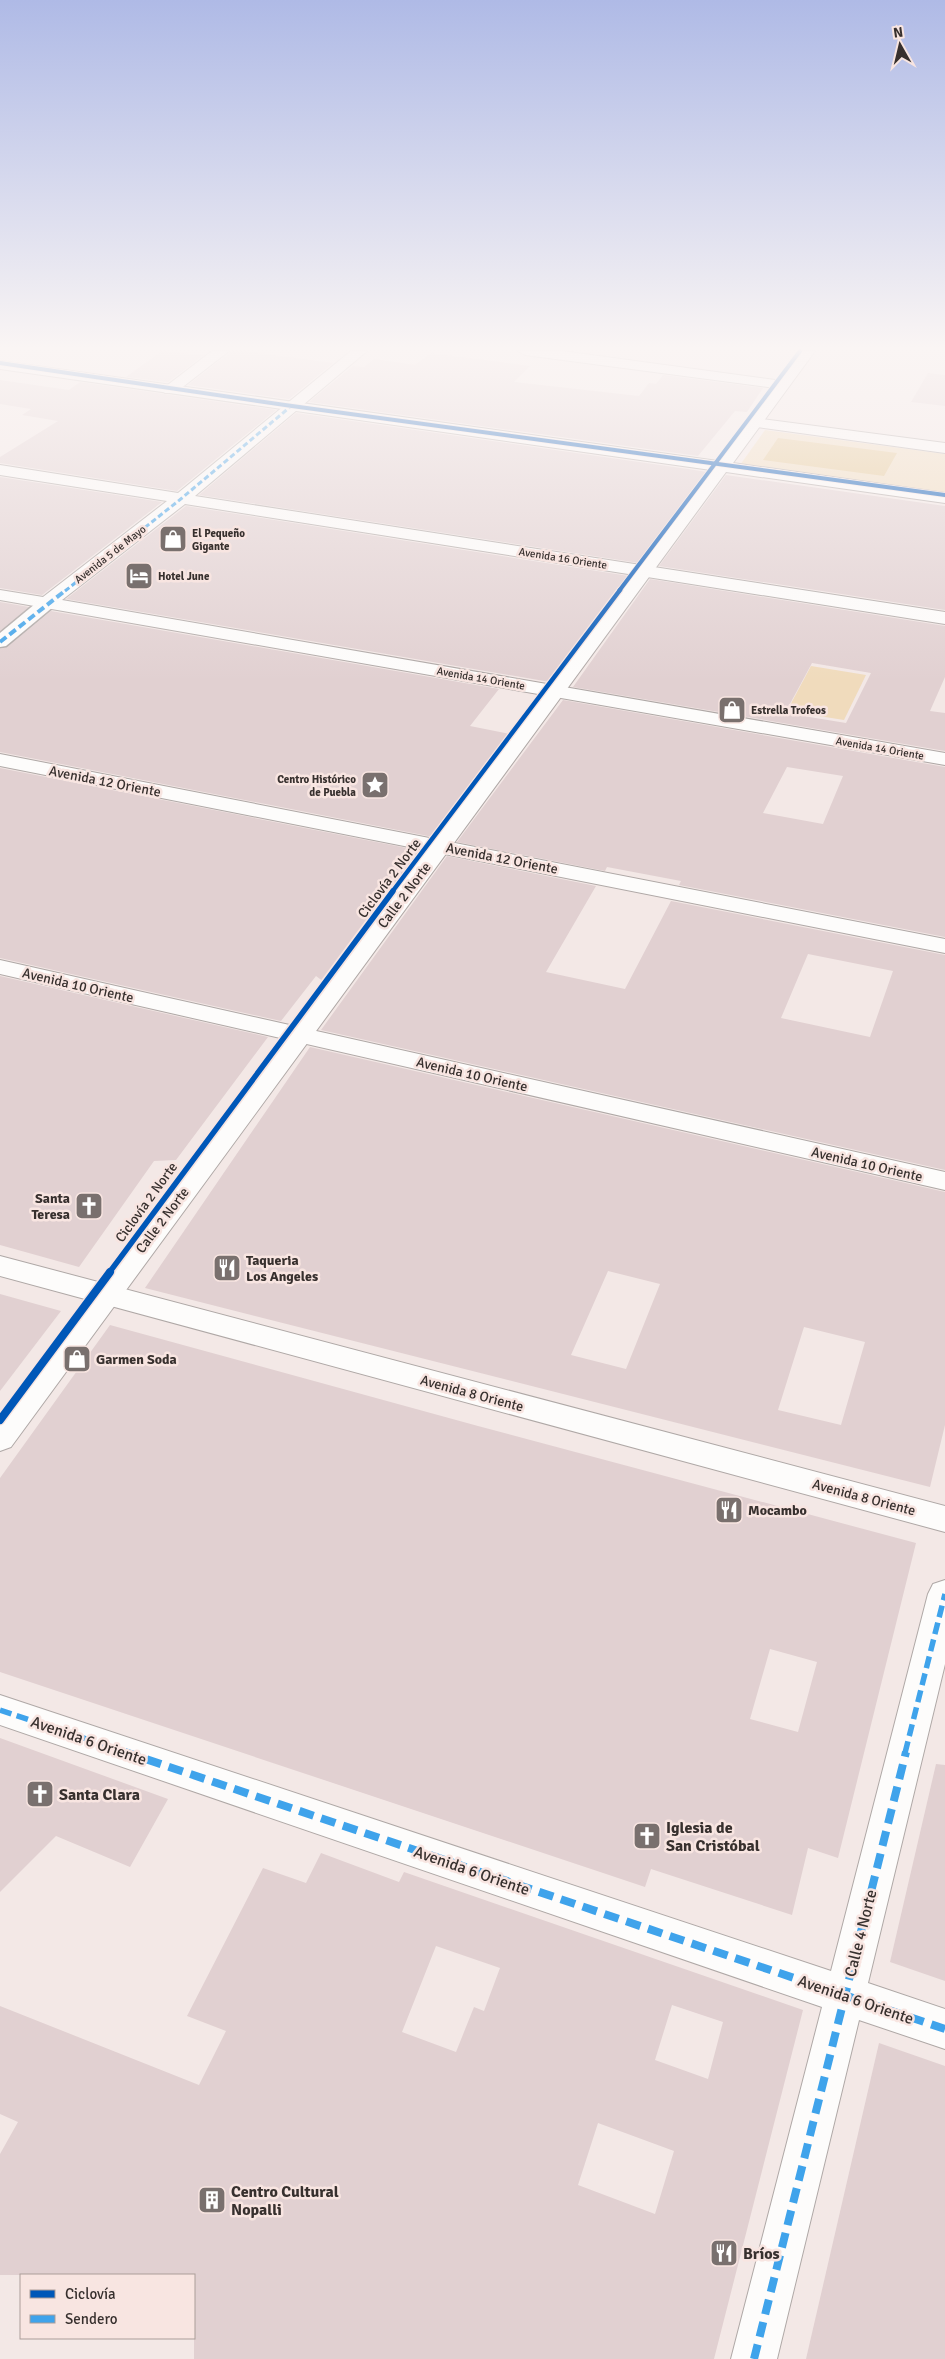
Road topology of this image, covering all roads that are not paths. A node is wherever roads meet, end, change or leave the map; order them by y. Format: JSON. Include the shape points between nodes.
{"nodes":[{"id":1,"x":226,"y":461,"type":"edge"},
{"id":2,"x":672,"y":461,"type":"edge"},
{"id":3,"x":726,"y":461,"type":"edge"},
{"id":4,"x":721,"y":468,"type":"junction"},
{"id":5,"x":0,"y":470,"type":"edge"},
{"id":6,"x":182,"y":498,"type":"junction"},
{"id":7,"x":945,"y":498,"type":"edge"},
{"id":8,"x":645,"y":571,"type":"junction"},
{"id":9,"x":0,"y":595,"type":"edge"},
{"id":10,"x":47,"y":603,"type":"junction"},
{"id":11,"x":945,"y":618,"type":"edge"},
{"id":12,"x":0,"y":642,"type":"edge"},
{"id":13,"x":555,"y":691,"type":"junction"},
{"id":14,"x":945,"y":759,"type":"edge"},
{"id":15,"x":0,"y":760,"type":"edge"},
{"id":16,"x":440,"y":846,"type":"junction"},
{"id":17,"x":945,"y":946,"type":"edge"},
{"id":18,"x":0,"y":967,"type":"edge"},
{"id":19,"x":300,"y":1035,"type":"junction"},
{"id":20,"x":945,"y":1181,"type":"edge"},
{"id":21,"x":0,"y":1266,"type":"edge"},
{"id":22,"x":107,"y":1295,"type":"junction"},
{"id":23,"x":0,"y":1439,"type":"edge"},
{"id":24,"x":945,"y":1519,"type":"edge"},
{"id":25,"x":945,"y":1594,"type":"edge"},
{"id":26,"x":0,"y":1710,"type":"edge"},
{"id":27,"x":845,"y":1995,"type":"junction"},
{"id":28,"x":945,"y":2029,"type":"edge"},
{"id":29,"x":754,"y":2359,"type":"edge"}],
"edges":[{"from":1,"to":6,"type":"street","name":"Avenida 5 de Mayo"},
{"from":2,"to":4,"type":"street"},
{"from":3,"to":4,"type":"street","name":"Calle 2 Norte"},
{"from":4,"to":7,"type":"street"},
{"from":4,"to":8,"type":"street","name":"Calle 2 Norte"},
{"from":5,"to":6,"type":"street","name":"Avenida 16 Oriente"},
{"from":6,"to":8,"type":"street","name":"Avenida 16 Oriente"},
{"from":6,"to":10,"type":"street","name":"Avenida 5 de Mayo"},
{"from":8,"to":11,"type":"street","name":"Avenida 16 Oriente"},
{"from":8,"to":13,"type":"street","name":"Calle 2 Norte"},
{"from":9,"to":10,"type":"street","name":"Avenida 14 Oriente"},
{"from":10,"to":12,"type":"street","name":"Avenida 5 de Mayo"},
{"from":10,"to":13,"type":"street","name":"Avenida 14 Oriente"},
{"from":13,"to":14,"type":"street","name":"Avenida 14 Oriente"},
{"from":13,"to":16,"type":"street","name":"Calle 2 Norte"},
{"from":15,"to":16,"type":"street","name":"Avenida 12 Oriente"},
{"from":16,"to":17,"type":"street","name":"Avenida 12 Oriente"},
{"from":16,"to":19,"type":"street","name":"Calle 2 Norte"},
{"from":18,"to":19,"type":"street","name":"Avenida 10 Oriente"},
{"from":19,"to":20,"type":"street","name":"Avenida 10 Oriente"},
{"from":19,"to":22,"type":"street","name":"Calle 2 Norte"},
{"from":21,"to":22,"type":"street","name":"Avenida 8 Oriente"},
{"from":22,"to":23,"type":"street","name":"Calle 2 Norte"},
{"from":22,"to":24,"type":"street","name":"Avenida 8 Oriente"},
{"from":25,"to":27,"type":"street","name":"Calle 4 Norte"},
{"from":26,"to":27,"type":"street","name":"Avenida 6 Oriente"},
{"from":27,"to":28,"type":"street","name":"Avenida 6 Oriente"},
{"from":27,"to":29,"type":"street","name":"Calle 4 Norte"}]}
